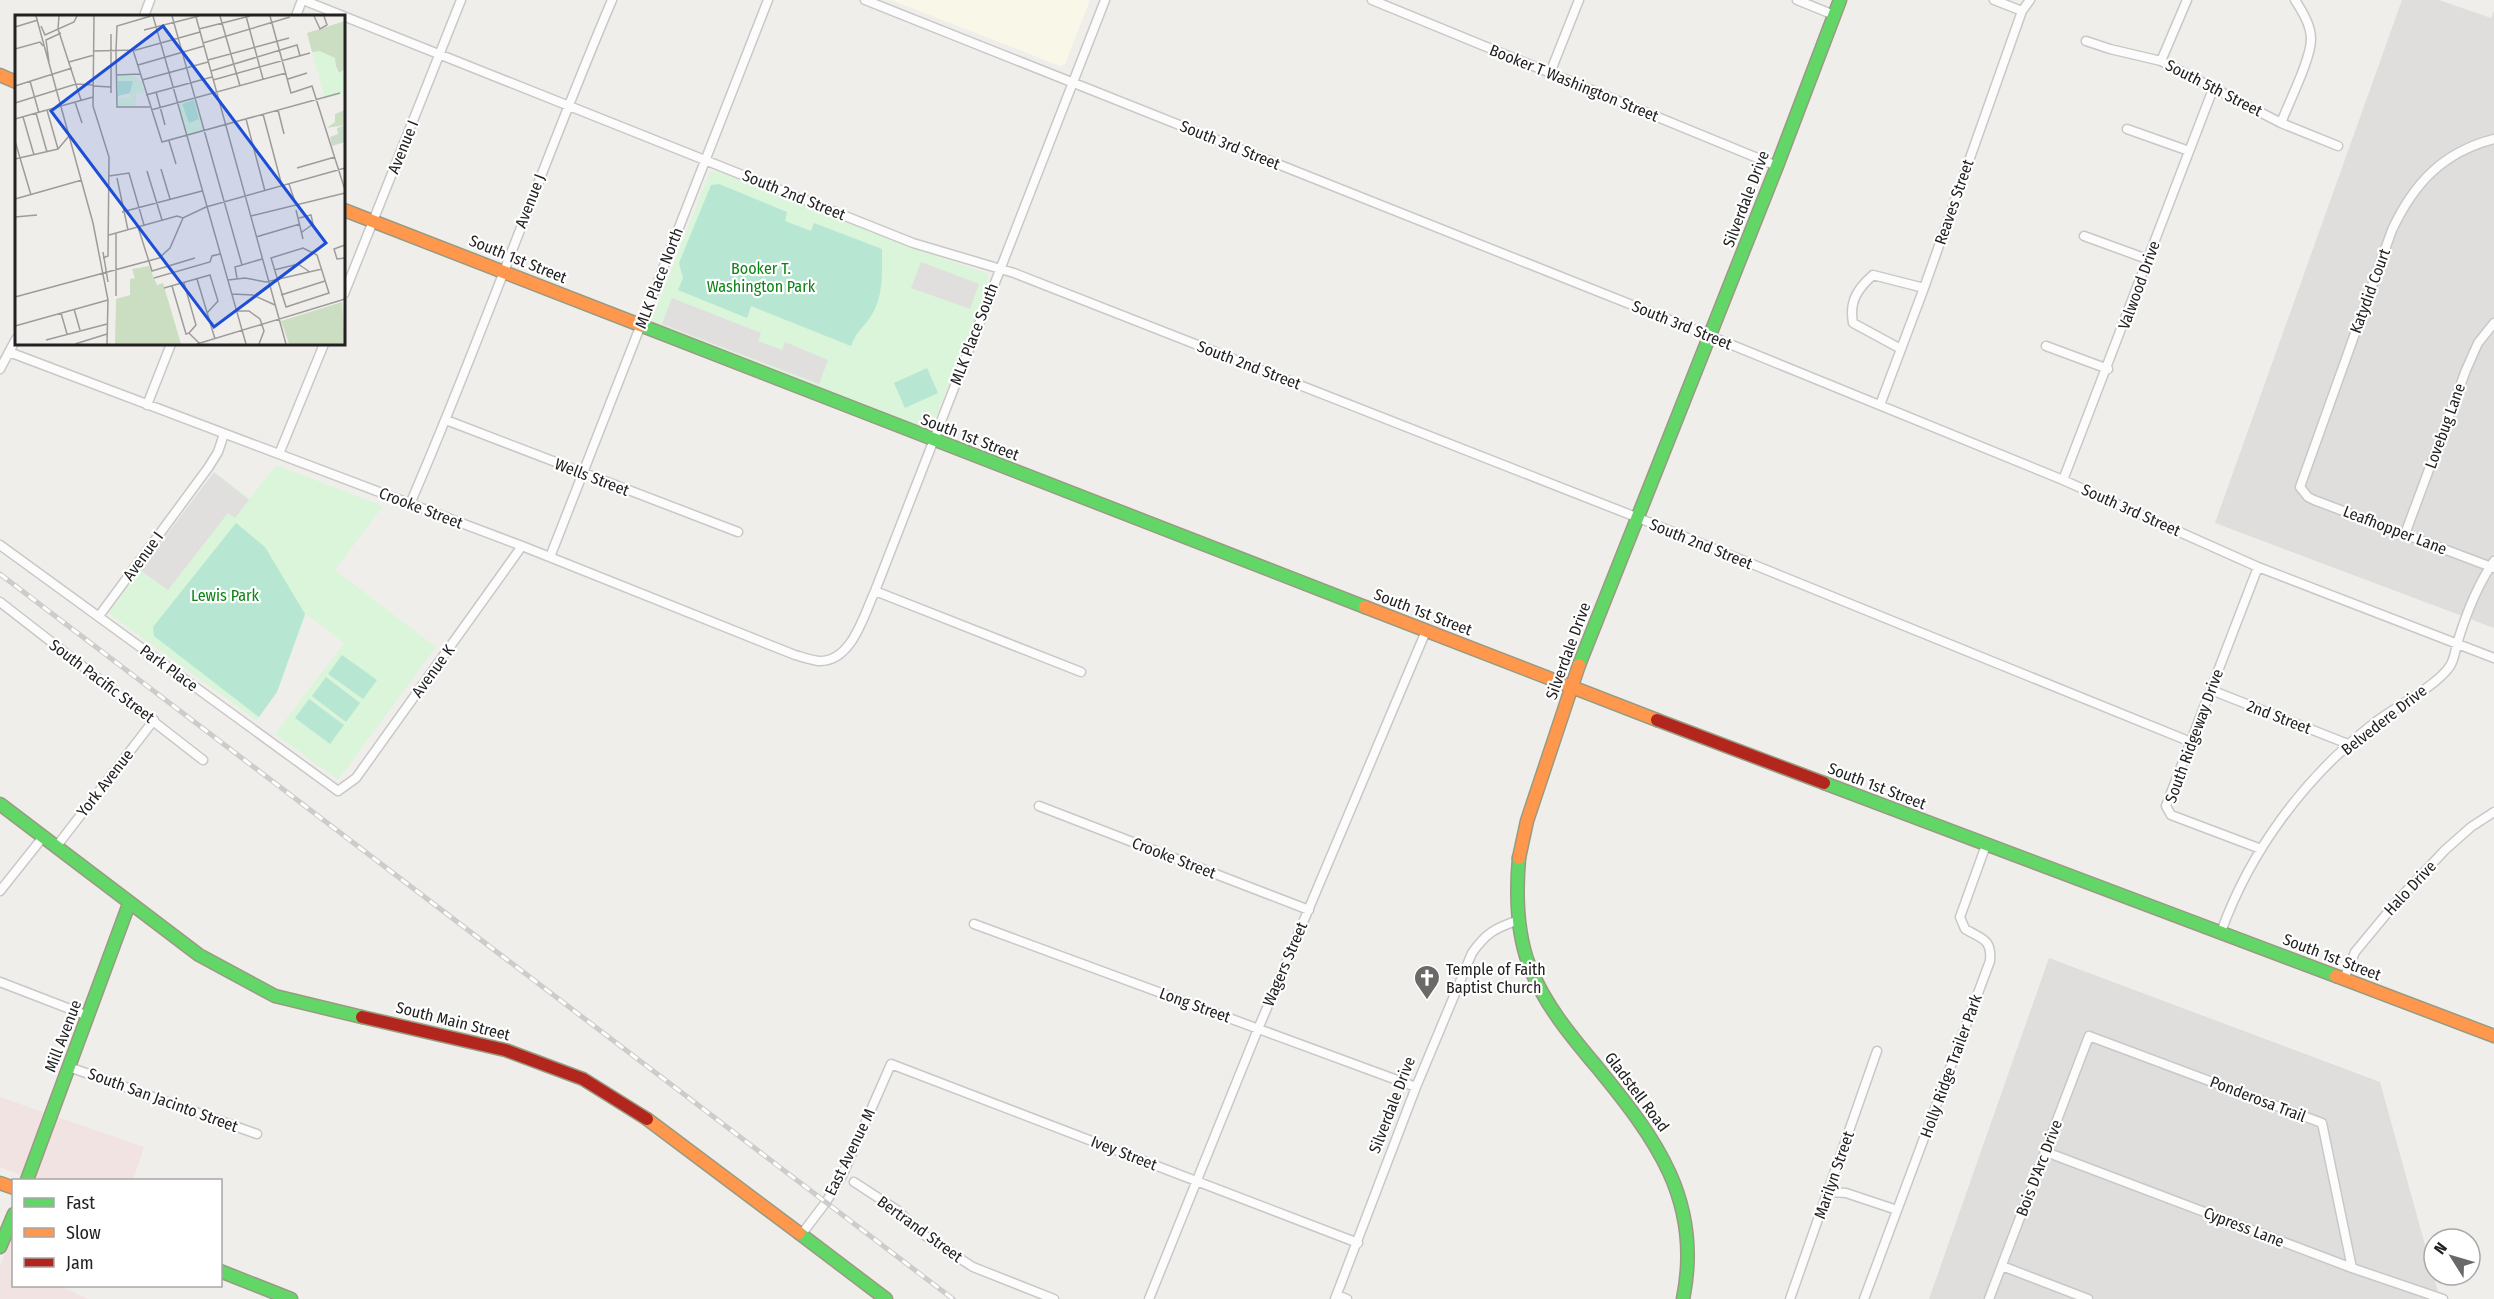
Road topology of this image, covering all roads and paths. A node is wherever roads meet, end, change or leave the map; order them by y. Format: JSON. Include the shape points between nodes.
{"nodes":[{"id":1,"x":150,"y":0,"type":"edge"},
{"id":2,"x":303,"y":0,"type":"edge"},
{"id":3,"x":462,"y":0,"type":"edge"},
{"id":4,"x":612,"y":0,"type":"edge"},
{"id":5,"x":768,"y":0,"type":"edge"},
{"id":6,"x":865,"y":0,"type":"edge"},
{"id":7,"x":1105,"y":0,"type":"edge"},
{"id":8,"x":1372,"y":0,"type":"edge"},
{"id":9,"x":1579,"y":0,"type":"edge"},
{"id":10,"x":1797,"y":0,"type":"edge"},
{"id":11,"x":1840,"y":0,"type":"edge"},
{"id":12,"x":1994,"y":0,"type":"edge"},
{"id":13,"x":2030,"y":0,"type":"edge"},
{"id":14,"x":2187,"y":0,"type":"edge"},
{"id":15,"x":2295,"y":0,"type":"edge"},
{"id":16,"x":2022,"y":11,"type":"junction"},
{"id":17,"x":144,"y":15,"type":"edge"},
{"id":18,"x":296,"y":15,"type":"edge"},
{"id":19,"x":341,"y":15,"type":"edge"},
{"id":20,"x":1834,"y":15,"type":"junction"},
{"id":21,"x":345,"y":16,"type":"edge"},
{"id":22,"x":2086,"y":41,"type":"dead end"},
{"id":23,"x":441,"y":54,"type":"junction"},
{"id":24,"x":2161,"y":61,"type":"junction"},
{"id":25,"x":1550,"y":73,"type":"junction"},
{"id":26,"x":0,"y":75,"type":"edge"},
{"id":27,"x":15,"y":82,"type":"edge"},
{"id":28,"x":1073,"y":82,"type":"junction"},
{"id":29,"x":2213,"y":88,"type":"junction"},
{"id":30,"x":568,"y":104,"type":"junction"},
{"id":31,"x":2281,"y":123,"type":"junction"},
{"id":32,"x":2127,"y":129,"type":"dead end"},
{"id":33,"x":2494,"y":139,"type":"edge"},
{"id":34,"x":2338,"y":146,"type":"dead end"},
{"id":35,"x":2190,"y":151,"type":"junction"},
{"id":36,"x":706,"y":159,"type":"junction"},
{"id":37,"x":1777,"y":166,"type":"junction"},
{"id":38,"x":345,"y":210,"type":"edge"},
{"id":39,"x":373,"y":221,"type":"junction"},
{"id":40,"x":2084,"y":236,"type":"dead end"},
{"id":41,"x":2148,"y":259,"type":"junction"},
{"id":42,"x":1000,"y":269,"type":"junction"},
{"id":43,"x":504,"y":270,"type":"junction"},
{"id":44,"x":1924,"y":288,"type":"junction"},
{"id":45,"x":345,"y":291,"type":"edge"},
{"id":46,"x":2494,"y":323,"type":"edge"},
{"id":47,"x":640,"y":326,"type":"junction"},
{"id":48,"x":1710,"y":336,"type":"junction"},
{"id":49,"x":15,"y":341,"type":"edge"},
{"id":50,"x":171,"y":345,"type":"edge"},
{"id":51,"x":324,"y":345,"type":"edge"},
{"id":52,"x":2046,"y":346,"type":"dead end"},
{"id":53,"x":1901,"y":349,"type":"junction"},
{"id":54,"x":9,"y":352,"type":"junction"},
{"id":55,"x":0,"y":369,"type":"edge"},
{"id":56,"x":2108,"y":369,"type":"junction"},
{"id":57,"x":147,"y":405,"type":"junction"},
{"id":58,"x":1880,"y":405,"type":"junction"},
{"id":59,"x":446,"y":420,"type":"junction"},
{"id":60,"x":224,"y":434,"type":"junction"},
{"id":61,"x":933,"y":440,"type":"junction"},
{"id":62,"x":279,"y":454,"type":"junction"},
{"id":63,"x":582,"y":474,"type":"junction"},
{"id":64,"x":2064,"y":480,"type":"junction"},
{"id":65,"x":2301,"y":487,"type":"joint"},
{"id":66,"x":410,"y":504,"type":"junction"},
{"id":67,"x":1636,"y":517,"type":"junction"},
{"id":68,"x":738,"y":532,"type":"dead end"},
{"id":69,"x":2405,"y":534,"type":"junction"},
{"id":70,"x":0,"y":545,"type":"edge"},
{"id":71,"x":522,"y":546,"type":"junction"},
{"id":72,"x":550,"y":557,"type":"junction"},
{"id":73,"x":2493,"y":565,"type":"edge"},
{"id":74,"x":2258,"y":567,"type":"junction"},
{"id":75,"x":875,"y":591,"type":"junction"},
{"id":76,"x":0,"y":603,"type":"edge"},
{"id":77,"x":99,"y":616,"type":"junction"},
{"id":78,"x":1426,"y":631,"type":"junction"},
{"id":79,"x":2457,"y":644,"type":"junction"},
{"id":80,"x":2494,"y":658,"type":"edge"},
{"id":81,"x":831,"y":659,"type":"joint"},
{"id":82,"x":1081,"y":672,"type":"dead end"},
{"id":83,"x":1570,"y":687,"type":"junction"},
{"id":84,"x":2211,"y":690,"type":"junction"},
{"id":85,"x":154,"y":720,"type":"junction"},
{"id":86,"x":2191,"y":742,"type":"junction"},
{"id":87,"x":2348,"y":744,"type":"junction"},
{"id":88,"x":203,"y":760,"type":"dead end"},
{"id":89,"x":338,"y":791,"type":"joint"},
{"id":90,"x":0,"y":804,"type":"edge"},
{"id":91,"x":1039,"y":806,"type":"dead end"},
{"id":92,"x":2494,"y":812,"type":"edge"},
{"id":93,"x":43,"y":837,"type":"junction"},
{"id":94,"x":1986,"y":845,"type":"junction"},
{"id":95,"x":56,"y":847,"type":"junction"},
{"id":96,"x":2261,"y":849,"type":"junction"},
{"id":97,"x":0,"y":891,"type":"edge"},
{"id":98,"x":129,"y":904,"type":"junction"},
{"id":99,"x":1309,"y":910,"type":"junction"},
{"id":100,"x":1519,"y":920,"type":"junction"},
{"id":101,"x":974,"y":924,"type":"dead end"},
{"id":102,"x":2221,"y":932,"type":"junction"},
{"id":103,"x":2344,"y":979,"type":"junction"},
{"id":104,"x":0,"y":982,"type":"edge"},
{"id":105,"x":88,"y":1016,"type":"junction"},
{"id":106,"x":1258,"y":1029,"type":"junction"},
{"id":107,"x":2089,"y":1036,"type":"joint"},
{"id":108,"x":2494,"y":1036,"type":"edge"},
{"id":109,"x":1877,"y":1051,"type":"dead end"},
{"id":110,"x":891,"y":1064,"type":"joint"},
{"id":111,"x":69,"y":1067,"type":"junction"},
{"id":112,"x":1416,"y":1087,"type":"junction"},
{"id":113,"x":257,"y":1134,"type":"dead end"},
{"id":114,"x":2046,"y":1152,"type":"junction"},
{"id":115,"x":27,"y":1179,"type":"edge"},
{"id":116,"x":1198,"y":1181,"type":"junction"},
{"id":117,"x":854,"y":1182,"type":"dead end"},
{"id":118,"x":1829,"y":1192,"type":"junction"},
{"id":119,"x":1897,"y":1210,"type":"junction"},
{"id":120,"x":12,"y":1219,"type":"edge"},
{"id":121,"x":801,"y":1235,"type":"junction"},
{"id":122,"x":1358,"y":1243,"type":"junction"},
{"id":123,"x":0,"y":1248,"type":"edge"},
{"id":124,"x":2002,"y":1266,"type":"junction"},
{"id":125,"x":2352,"y":1268,"type":"junction"},
{"id":126,"x":222,"y":1272,"type":"edge"},
{"id":127,"x":284,"y":1297,"type":"edge"},
{"id":128,"x":1336,"y":1297,"type":"edge"},
{"id":129,"x":886,"y":1299,"type":"edge"},
{"id":130,"x":1054,"y":1299,"type":"edge"},
{"id":131,"x":1149,"y":1299,"type":"edge"},
{"id":132,"x":1347,"y":1299,"type":"edge"},
{"id":133,"x":1683,"y":1299,"type":"edge"},
{"id":134,"x":1790,"y":1299,"type":"edge"},
{"id":135,"x":1864,"y":1299,"type":"edge"},
{"id":136,"x":1989,"y":1299,"type":"edge"},
{"id":137,"x":2088,"y":1299,"type":"edge"},
{"id":138,"x":2443,"y":1299,"type":"edge"}],
"edges":[{"from":1,"to":17,"type":"street"},
{"from":2,"to":18,"type":"street"},
{"from":2,"to":19,"type":"street","name":"South 2nd Street"},
{"from":3,"to":23,"type":"street","name":"Avenue I"},
{"from":4,"to":30,"type":"street","name":"Avenue J"},
{"from":5,"to":36,"type":"street","name":"MLK Place North"},
{"from":6,"to":28,"type":"street","name":"South 3rd Street"},
{"from":7,"to":28,"type":"street","name":"MLK Place South"},
{"from":8,"to":25,"type":"street","name":"Booker T Washington Street"},
{"from":9,"to":25,"type":"street"},
{"from":10,"to":20,"type":"street"},
{"from":11,"to":20,"type":"street","name":"Silverdale Drive"},
{"from":12,"to":16,"type":"street"},
{"from":13,"to":16,"type":"street","name":"Reaves Street"},
{"from":14,"to":24,"type":"street"},
{"from":15,"to":31,"type":"street","via":[[2311,39]]},
{"from":16,"to":44,"type":"street","name":"Reaves Street"},
{"from":20,"to":37,"type":"street","name":"Silverdale Drive"},
{"from":21,"to":23,"type":"street","name":"South 2nd Street"},
{"from":22,"to":24,"type":"street","name":"South 5th Street"},
{"from":23,"to":30,"type":"street","name":"South 2nd Street"},
{"from":23,"to":39,"type":"street","name":"Avenue I"},
{"from":24,"to":29,"type":"street","name":"South 5th Street"},
{"from":25,"to":37,"type":"street","name":"Booker T Washington Street"},
{"from":26,"to":27,"type":"street"},
{"from":28,"to":42,"type":"street","name":"MLK Place South"},
{"from":28,"to":48,"type":"street","name":"South 3rd Street"},
{"from":29,"to":31,"type":"street","name":"South 5th Street"},
{"from":29,"to":35,"type":"street","name":"Valwood Drive"},
{"from":30,"to":36,"type":"street","name":"South 2nd Street"},
{"from":30,"to":43,"type":"street","name":"Avenue J"},
{"from":31,"to":34,"type":"street","name":"South 5th Street"},
{"from":32,"to":35,"type":"street"},
{"from":33,"to":65,"type":"street","name":"Katydid Court","via":[[2441,163],[2404,204]]},
{"from":35,"to":41,"type":"street","name":"Valwood Drive"},
{"from":36,"to":42,"type":"street","name":"South 2nd Street","via":[[913,243]]},
{"from":36,"to":47,"type":"street","name":"MLK Place North"},
{"from":37,"to":48,"type":"street","name":"Silverdale Drive"},
{"from":38,"to":39,"type":"street","name":"South 1st Street"},
{"from":39,"to":43,"type":"street","name":"South 1st Street"},
{"from":39,"to":45,"type":"street","name":"Avenue I"},
{"from":40,"to":41,"type":"street"},
{"from":41,"to":56,"type":"street","name":"Valwood Drive"},
{"from":42,"to":61,"type":"street","name":"MLK Place South"},
{"from":42,"to":67,"type":"street","name":"South 2nd Street"},
{"from":43,"to":47,"type":"street","name":"South 1st Street"},
{"from":43,"to":59,"type":"street","name":"Avenue J"},
{"from":44,"to":53,"type":"street","name":"Reaves Street"},
{"from":44,"to":53,"type":"street","via":[[1873,275],[1854,296],[1852,323]]},
{"from":46,"to":69,"type":"street","name":"Lovebug Lane","via":[[2478,343],[2466,369]]},
{"from":47,"to":61,"type":"street","name":"South 1st Street"},
{"from":47,"to":63,"type":"street","name":"MLK Place North"},
{"from":48,"to":58,"type":"street","name":"South 3rd Street"},
{"from":48,"to":67,"type":"street","name":"Silverdale Drive"},
{"from":49,"to":54,"type":"street"},
{"from":50,"to":57,"type":"street"},
{"from":51,"to":62,"type":"street"},
{"from":52,"to":56,"type":"street"},
{"from":53,"to":58,"type":"street","name":"Reaves Street"},
{"from":54,"to":55,"type":"street"},
{"from":54,"to":57,"type":"street","name":"Crooke Street"},
{"from":56,"to":64,"type":"street","name":"Valwood Drive"},
{"from":57,"to":60,"type":"street","name":"Crooke Street"},
{"from":58,"to":64,"type":"street","name":"South 3rd Street"},
{"from":59,"to":63,"type":"street","name":"Wells Street"},
{"from":59,"to":66,"type":"street","name":"Avenue J"},
{"from":60,"to":62,"type":"street","name":"Crooke Street"},
{"from":60,"to":77,"type":"street","name":"Avenue I","via":[[208,468]]},
{"from":61,"to":75,"type":"street","name":"MLK Place South"},
{"from":61,"to":78,"type":"street","name":"South 1st Street"},
{"from":62,"to":66,"type":"street","name":"Crooke Street"},
{"from":63,"to":68,"type":"street","name":"Wells Street"},
{"from":63,"to":72,"type":"street","name":"MLK Place North"},
{"from":64,"to":74,"type":"street","name":"South 3rd Street"},
{"from":65,"to":69,"type":"street","name":"Leafhopper Lane","via":[[2314,500]]},
{"from":66,"to":71,"type":"street","name":"Crooke Street"},
{"from":67,"to":83,"type":"street","name":"Silverdale Drive"},
{"from":67,"to":86,"type":"street","name":"South 2nd Street"},
{"from":69,"to":73,"type":"street","name":"Leafhopper Lane"},
{"from":70,"to":77,"type":"street","name":"Park Place"},
{"from":71,"to":72,"type":"street","name":"Crooke Street"},
{"from":71,"to":89,"type":"street","name":"Avenue K","via":[[356,778]]},
{"from":72,"to":81,"type":"street","name":"Crooke Street","via":[[795,655],[819,661]]},
{"from":73,"to":79,"type":"street","name":"Belvedere Drive"},
{"from":74,"to":79,"type":"street","name":"South 3rd Street"},
{"from":74,"to":84,"type":"street","name":"South Ridgeway Drive"},
{"from":75,"to":81,"type":"street","name":"MLK Place South","via":[[855,636],[843,652]]},
{"from":75,"to":82,"type":"street"},
{"from":76,"to":85,"type":"street","name":"South Pacific Street"},
{"from":77,"to":89,"type":"street","name":"Park Place"},
{"from":78,"to":83,"type":"street","name":"South 1st Street"},
{"from":78,"to":99,"type":"street","name":"Wagers Street"},
{"from":79,"to":80,"type":"street","name":"South 3rd Street"},
{"from":79,"to":87,"type":"street","name":"Belvedere Drive","via":[[2443,674]]},
{"from":83,"to":94,"type":"street","name":"South 1st Street"},
{"from":83,"to":100,"type":"street","name":"Silverdale Drive","via":[[1527,821],[1519,859]]},
{"from":84,"to":86,"type":"street","name":"South Ridgeway Drive"},
{"from":84,"to":87,"type":"street","name":"2nd Street"},
{"from":85,"to":88,"type":"street","name":"South Pacific Street"},
{"from":85,"to":95,"type":"street","name":"York Avenue"},
{"from":86,"to":96,"type":"street","name":"South Ridgeway Drive","via":[[2167,803],[2168,811]]},
{"from":87,"to":96,"type":"street","name":"Belvedere Drive","via":[[2301,795]]},
{"from":90,"to":93,"type":"street","name":"South Main Street"},
{"from":91,"to":99,"type":"street","name":"Crooke Street"},
{"from":92,"to":103,"type":"street","name":"Halo Drive","via":[[2445,850],[2398,900],[2355,952]]},
{"from":93,"to":95,"type":"street","name":"South Main Street"},
{"from":93,"to":97,"type":"street"},
{"from":94,"to":102,"type":"street","name":"South 1st Street"},
{"from":94,"to":119,"type":"street","name":"Holly Ridge Trailer Park","via":[[1960,917],[1965,929],[1985,940],[1991,949],[1990,961]]},
{"from":95,"to":98,"type":"street","name":"South Main Street"},
{"from":96,"to":102,"type":"street","name":"Belvedere Drive"},
{"from":98,"to":105,"type":"street","name":"Mill Avenue"},
{"from":98,"to":121,"type":"street","name":"South Main Street","via":[[199,955],[280,998],[505,1050],[583,1079],[656,1124]]},
{"from":99,"to":106,"type":"street","name":"Wagers Street"},
{"from":100,"to":112,"type":"street","name":"Silverdale Drive","via":[[1496,928],[1482,938],[1472,953]]},
{"from":100,"to":133,"type":"street","name":"Gladstell Road","via":[[1529,965],[1561,1024],[1656,1144],[1673,1178],[1688,1230],[1689,1270]]},
{"from":101,"to":106,"type":"street","name":"Long Street"},
{"from":102,"to":103,"type":"street","name":"South 1st Street"},
{"from":103,"to":108,"type":"street","name":"South 1st Street"},
{"from":104,"to":105,"type":"street"},
{"from":105,"to":111,"type":"street","name":"Mill Avenue"},
{"from":106,"to":112,"type":"street","name":"Long Street"},
{"from":106,"to":116,"type":"street","name":"Wagers Street"},
{"from":107,"to":114,"type":"street","name":"Bois D'Arc Drive"},
{"from":107,"to":125,"type":"street","name":"Ponderosa Trail","via":[[2322,1124]]},
{"from":109,"to":118,"type":"street","name":"Marilyn Street"},
{"from":110,"to":116,"type":"street","name":"Ivey Street"},
{"from":110,"to":121,"type":"street","name":"East Avenue M","via":[[842,1176]]},
{"from":111,"to":113,"type":"street","name":"South San Jacinto Street"},
{"from":111,"to":115,"type":"street","name":"Mill Avenue"},
{"from":112,"to":122,"type":"street","name":"Silverdale Drive"},
{"from":114,"to":124,"type":"street","name":"Bois D'Arc Drive"},
{"from":114,"to":125,"type":"street","name":"Cypress Lane"},
{"from":116,"to":122,"type":"street","name":"Ivey Street"},
{"from":116,"to":131,"type":"street","name":"Wagers Street"},
{"from":117,"to":130,"type":"street","name":"Bertrand Street","via":[[973,1267]]},
{"from":118,"to":119,"type":"street","via":[[1846,1193]]},
{"from":118,"to":134,"type":"street","name":"Marilyn Street"},
{"from":119,"to":135,"type":"street","name":"Holly Ridge Trailer Park"},
{"from":120,"to":123,"type":"street"},
{"from":121,"to":129,"type":"street","name":"South Main Street"},
{"from":122,"to":128,"type":"street","name":"Silverdale Drive"},
{"from":124,"to":136,"type":"street","name":"Bois D'Arc Drive"},
{"from":124,"to":137,"type":"street"},
{"from":125,"to":138,"type":"street","name":"Cypress Lane"},
{"from":126,"to":127,"type":"street"},
{"from":128,"to":132,"type":"street"}]}
